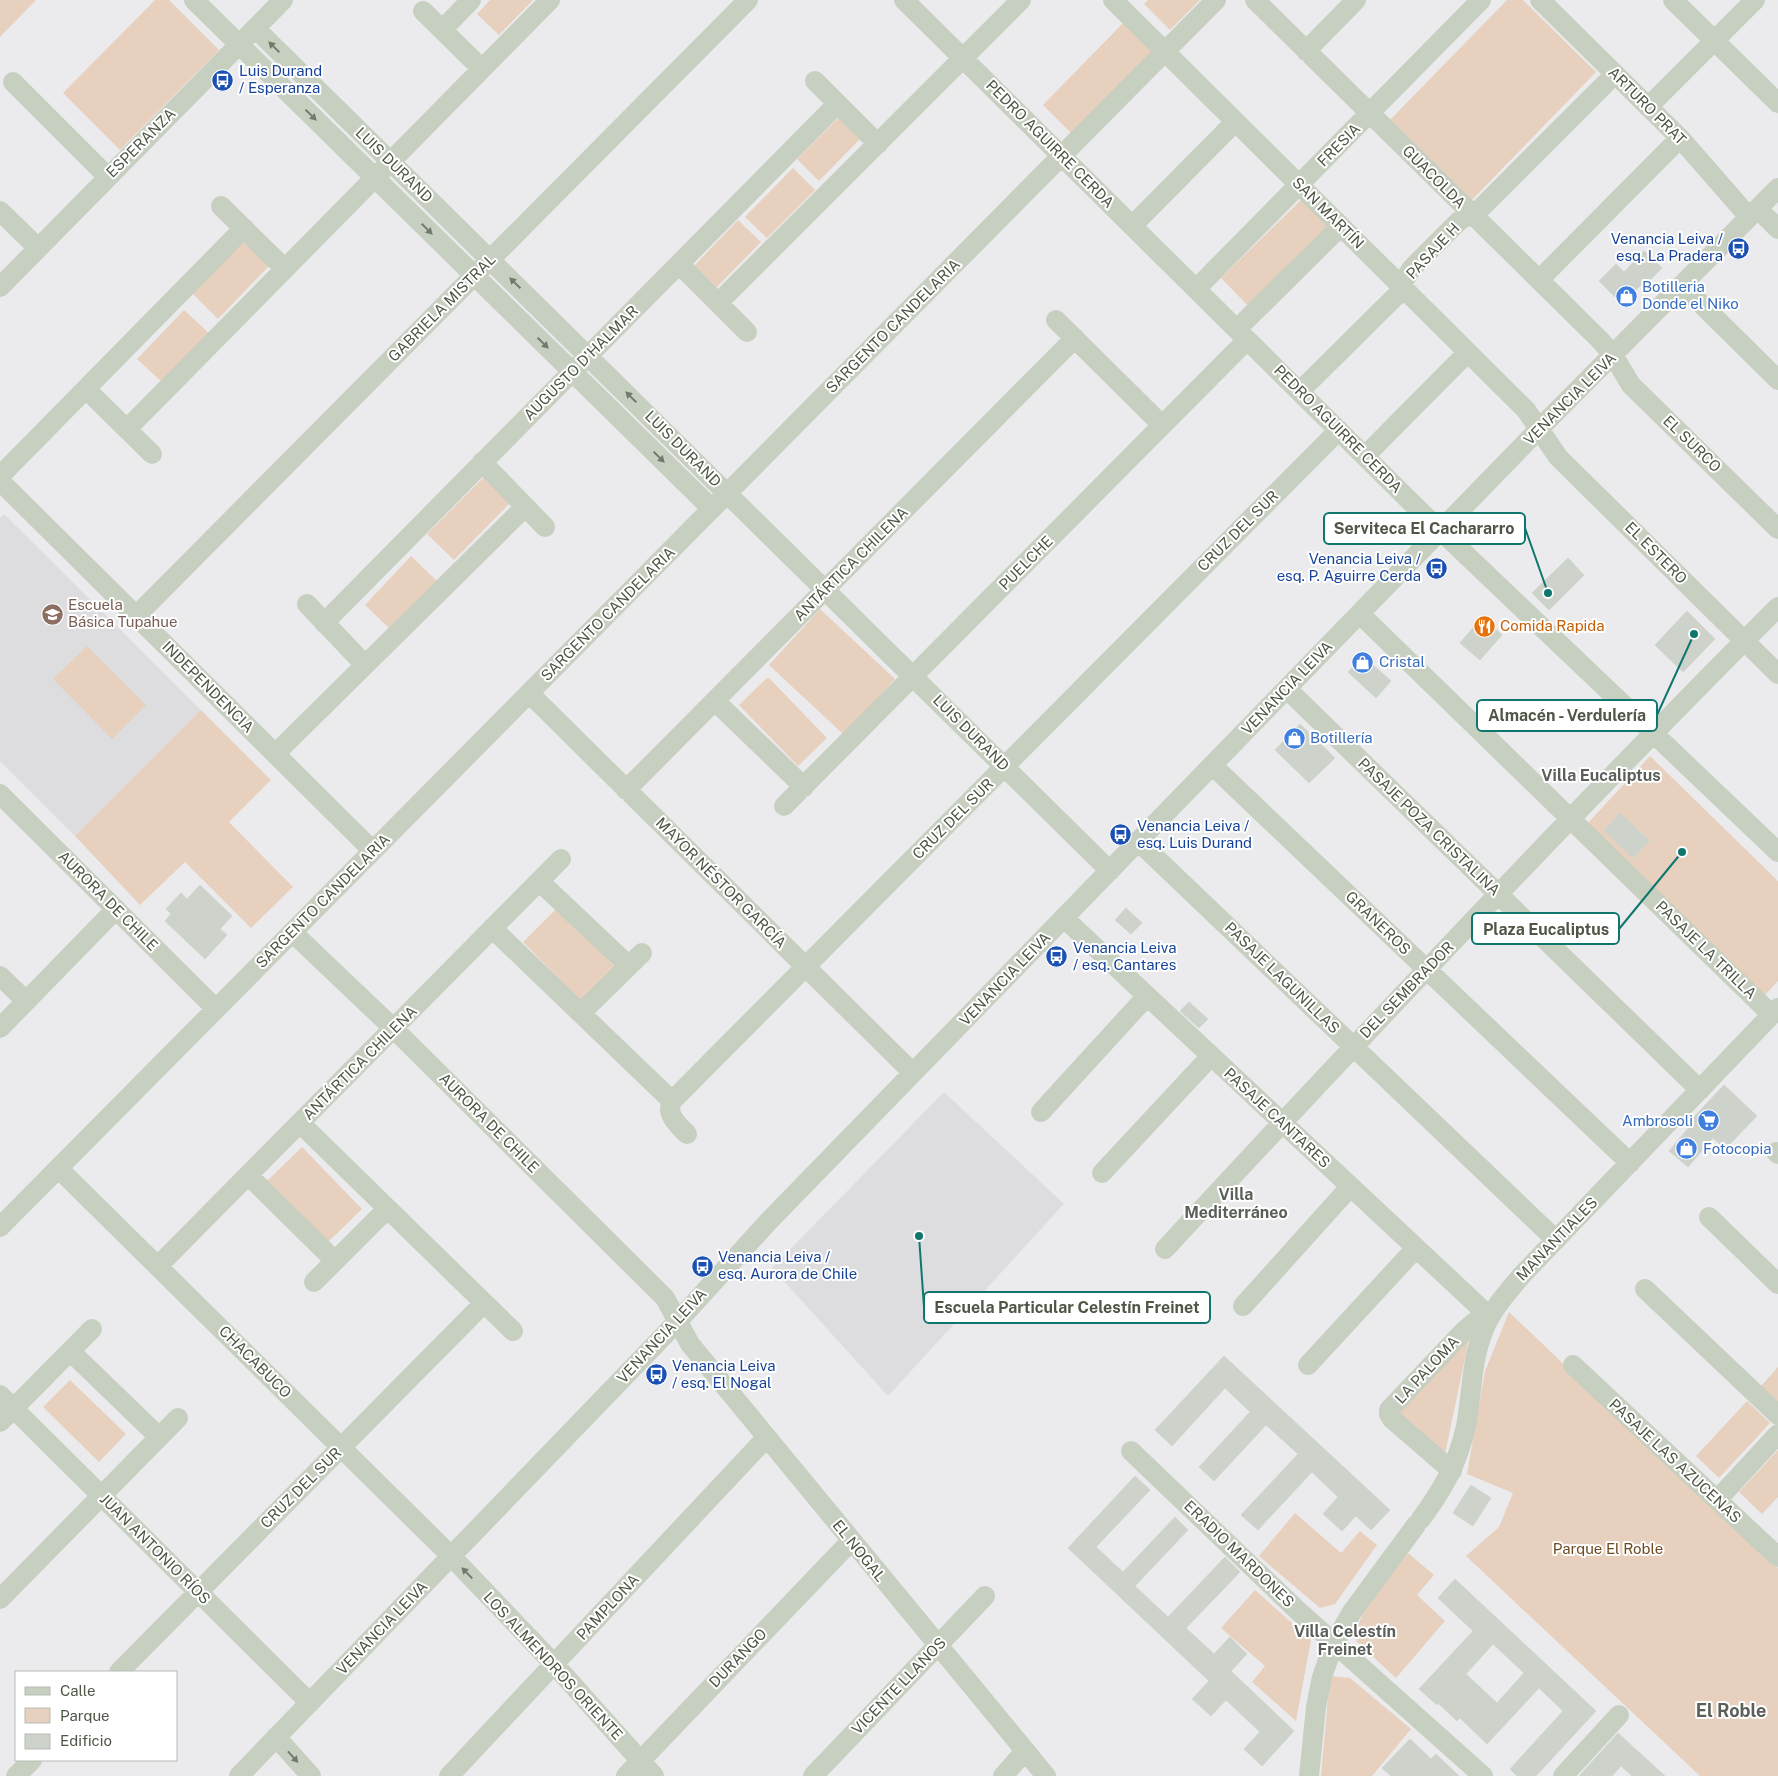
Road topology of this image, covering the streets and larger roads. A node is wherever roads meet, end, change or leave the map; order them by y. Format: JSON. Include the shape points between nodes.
{"nodes":[{"id":1,"x":194,"y":0,"type":"edge"},
{"id":2,"x":283,"y":0,"type":"edge"},
{"id":3,"x":471,"y":0,"type":"edge"},
{"id":4,"x":550,"y":0,"type":"edge"},
{"id":5,"x":748,"y":0,"type":"edge"},
{"id":6,"x":904,"y":0,"type":"edge"},
{"id":7,"x":1021,"y":0,"type":"edge"},
{"id":8,"x":1112,"y":0,"type":"edge"},
{"id":9,"x":1216,"y":0,"type":"edge"},
{"id":10,"x":1255,"y":0,"type":"edge"},
{"id":11,"x":1356,"y":0,"type":"edge"},
{"id":12,"x":1481,"y":0,"type":"edge"},
{"id":13,"x":1540,"y":0,"type":"edge"},
{"id":14,"x":1674,"y":0,"type":"edge"},
{"id":15,"x":1755,"y":0,"type":"edge"},
{"id":16,"x":423,"y":11,"type":"dead end"},
{"id":17,"x":255,"y":28,"type":"junction"},
{"id":18,"x":442,"y":30,"type":"junction"},
{"id":19,"x":1714,"y":40,"type":"junction"},
{"id":20,"x":238,"y":44,"type":"junction"},
{"id":21,"x":1306,"y":50,"type":"junction"},
{"id":22,"x":1165,"y":52,"type":"junction"},
{"id":23,"x":964,"y":59,"type":"junction"},
{"id":24,"x":482,"y":69,"type":"junction"},
{"id":25,"x":1615,"y":74,"type":"junction"},
{"id":26,"x":815,"y":81,"type":"dead end"},
{"id":27,"x":12,"y":82,"type":"dead end"},
{"id":28,"x":1778,"y":103,"type":"edge"},
{"id":29,"x":838,"y":104,"type":"junction"},
{"id":30,"x":1648,"y":107,"type":"junction"},
{"id":31,"x":1369,"y":114,"type":"junction"},
{"id":32,"x":1236,"y":122,"type":"junction"},
{"id":33,"x":1680,"y":138,"type":"junction"},
{"id":34,"x":878,"y":144,"type":"junction"},
{"id":35,"x":1062,"y":156,"type":"junction"},
{"id":36,"x":391,"y":161,"type":"junction"},
{"id":37,"x":108,"y":177,"type":"junction"},
{"id":38,"x":375,"y":178,"type":"junction"},
{"id":39,"x":1299,"y":185,"type":"junction"},
{"id":40,"x":1778,"y":188,"type":"edge"},
{"id":41,"x":222,"y":206,"type":"dead end"},
{"id":42,"x":0,"y":211,"type":"edge"},
{"id":43,"x":1754,"y":213,"type":"junction"},
{"id":44,"x":1471,"y":214,"type":"junction"},
{"id":45,"x":1132,"y":226,"type":"junction"},
{"id":46,"x":1341,"y":226,"type":"junction"},
{"id":47,"x":244,"y":228,"type":"junction"},
{"id":48,"x":1778,"y":229,"type":"edge"},
{"id":49,"x":38,"y":248,"type":"junction"},
{"id":50,"x":490,"y":259,"type":"junction"},
{"id":51,"x":679,"y":264,"type":"junction"},
{"id":52,"x":285,"y":268,"type":"junction"},
{"id":53,"x":474,"y":276,"type":"junction"},
{"id":54,"x":1538,"y":280,"type":"junction"},
{"id":55,"x":1682,"y":285,"type":"junction"},
{"id":56,"x":1401,"y":286,"type":"junction"},
{"id":57,"x":0,"y":287,"type":"edge"},
{"id":58,"x":1196,"y":289,"type":"junction"},
{"id":59,"x":718,"y":303,"type":"junction"},
{"id":60,"x":1056,"y":320,"type":"dead end"},
{"id":61,"x":747,"y":332,"type":"dead end"},
{"id":62,"x":1242,"y":334,"type":"junction"},
{"id":63,"x":1075,"y":338,"type":"junction"},
{"id":64,"x":1468,"y":352,"type":"junction"},
{"id":65,"x":1613,"y":355,"type":"junction"},
{"id":66,"x":588,"y":356,"type":"junction"},
{"id":67,"x":572,"y":372,"type":"junction"},
{"id":68,"x":1778,"y":380,"type":"edge"},
{"id":69,"x":86,"y":389,"type":"junction"},
{"id":70,"x":1300,"y":391,"type":"junction"},
{"id":71,"x":1162,"y":425,"type":"junction"},
{"id":72,"x":127,"y":429,"type":"junction"},
{"id":73,"x":1539,"y":429,"type":"junction"},
{"id":74,"x":1339,"y":430,"type":"junction"},
{"id":75,"x":152,"y":454,"type":"dead end"},
{"id":76,"x":1365,"y":456,"type":"junction"},
{"id":77,"x":482,"y":462,"type":"junction"},
{"id":78,"x":0,"y":476,"type":"edge"},
{"id":79,"x":0,"y":481,"type":"edge"},
{"id":80,"x":728,"y":493,"type":"junction"},
{"id":81,"x":525,"y":506,"type":"junction"},
{"id":82,"x":712,"y":509,"type":"junction"},
{"id":83,"x":546,"y":527,"type":"dead end"},
{"id":84,"x":1778,"y":528,"type":"edge"},
{"id":85,"x":1442,"y":530,"type":"junction"},
{"id":86,"x":826,"y":589,"type":"junction"},
{"id":87,"x":306,"y":604,"type":"dead end"},
{"id":88,"x":1778,"y":607,"type":"edge"},
{"id":89,"x":1360,"y":614,"type":"junction"},
{"id":90,"x":136,"y":616,"type":"junction"},
{"id":91,"x":324,"y":623,"type":"junction"},
{"id":92,"x":1744,"y":641,"type":"junction"},
{"id":93,"x":365,"y":665,"type":"junction"},
{"id":94,"x":1778,"y":674,"type":"edge"},
{"id":95,"x":914,"y":676,"type":"junction"},
{"id":96,"x":1287,"y":689,"type":"junction"},
{"id":97,"x":529,"y":693,"type":"junction"},
{"id":98,"x":715,"y":700,"type":"junction"},
{"id":99,"x":1654,"y":732,"type":"junction"},
{"id":100,"x":275,"y":754,"type":"junction"},
{"id":101,"x":1212,"y":765,"type":"junction"},
{"id":102,"x":1005,"y":766,"type":"junction"},
{"id":103,"x":804,"y":787,"type":"junction"},
{"id":104,"x":626,"y":790,"type":"junction"},
{"id":105,"x":0,"y":794,"type":"edge"},
{"id":106,"x":784,"y":806,"type":"dead end"},
{"id":107,"x":1571,"y":819,"type":"junction"},
{"id":108,"x":1138,"y":841,"type":"junction"},
{"id":109,"x":373,"y":851,"type":"junction"},
{"id":110,"x":1778,"y":852,"type":"edge"},
{"id":111,"x":561,"y":859,"type":"dead end"},
{"id":112,"x":1110,"y":871,"type":"junction"},
{"id":113,"x":539,"y":881,"type":"junction"},
{"id":114,"x":1498,"y":894,"type":"junction"},
{"id":115,"x":116,"y":909,"type":"junction"},
{"id":116,"x":1064,"y":918,"type":"junction"},
{"id":117,"x":492,"y":928,"type":"junction"},
{"id":118,"x":292,"y":932,"type":"junction"},
{"id":119,"x":806,"y":966,"type":"junction"},
{"id":120,"x":1427,"y":969,"type":"junction"},
{"id":121,"x":0,"y":976,"type":"edge"},
{"id":122,"x":1146,"y":996,"type":"junction"},
{"id":123,"x":26,"y":1001,"type":"junction"},
{"id":124,"x":216,"y":1009,"type":"junction"},
{"id":125,"x":1775,"y":1012,"type":"edge"},
{"id":126,"x":581,"y":1013,"type":"junction"},
{"id":127,"x":0,"y":1028,"type":"edge"},
{"id":128,"x":393,"y":1028,"type":"junction"},
{"id":129,"x":1353,"y":1046,"type":"junction"},
{"id":130,"x":1211,"y":1056,"type":"junction"},
{"id":131,"x":913,"y":1073,"type":"junction"},
{"id":132,"x":1700,"y":1090,"type":"junction"},
{"id":133,"x":672,"y":1101,"type":"junction"},
{"id":134,"x":1041,"y":1112,"type":"dead end"},
{"id":135,"x":300,"y":1123,"type":"junction"},
{"id":136,"x":1282,"y":1123,"type":"junction"},
{"id":137,"x":687,"y":1134,"type":"dead end"},
{"id":138,"x":1630,"y":1163,"type":"junction"},
{"id":139,"x":58,"y":1168,"type":"junction"},
{"id":140,"x":1102,"y":1173,"type":"dead end"},
{"id":141,"x":248,"y":1175,"type":"junction"},
{"id":142,"x":1350,"y":1187,"type":"junction"},
{"id":143,"x":387,"y":1209,"type":"junction"},
{"id":144,"x":1708,"y":1217,"type":"dead end"},
{"id":145,"x":0,"y":1227,"type":"edge"},
{"id":146,"x":1556,"y":1240,"type":"junction"},
{"id":147,"x":1165,"y":1248,"type":"dead end"},
{"id":148,"x":1416,"y":1248,"type":"junction"},
{"id":149,"x":335,"y":1261,"type":"junction"},
{"id":150,"x":158,"y":1266,"type":"junction"},
{"id":151,"x":314,"y":1282,"type":"dead end"},
{"id":152,"x":1778,"y":1284,"type":"edge"},
{"id":153,"x":1645,"y":1289,"type":"dead end"},
{"id":154,"x":484,"y":1303,"type":"junction"},
{"id":155,"x":1243,"y":1306,"type":"dead end"},
{"id":156,"x":1490,"y":1317,"type":"junction"},
{"id":157,"x":678,"y":1321,"type":"junction"},
{"id":158,"x":92,"y":1329,"type":"dead end"},
{"id":159,"x":513,"y":1331,"type":"dead end"},
{"id":160,"x":70,"y":1351,"type":"junction"},
{"id":161,"x":1308,"y":1365,"type":"dead end"},
{"id":162,"x":1572,"y":1365,"type":"dead end"},
{"id":163,"x":4,"y":1409,"type":"edge"},
{"id":164,"x":1778,"y":1415,"type":"edge"},
{"id":165,"x":178,"y":1418,"type":"dead end"},
{"id":166,"x":1778,"y":1434,"type":"edge"},
{"id":167,"x":159,"y":1437,"type":"junction"},
{"id":168,"x":766,"y":1438,"type":"junction"},
{"id":169,"x":341,"y":1448,"type":"junction"},
{"id":170,"x":1131,"y":1451,"type":"dead end"},
{"id":171,"x":1452,"y":1471,"type":"junction"},
{"id":172,"x":101,"y":1496,"type":"junction"},
{"id":173,"x":1717,"y":1500,"type":"junction"},
{"id":174,"x":851,"y":1541,"type":"junction"},
{"id":175,"x":451,"y":1556,"type":"junction"},
{"id":176,"x":1778,"y":1557,"type":"edge"},
{"id":177,"x":198,"y":1592,"type":"junction"},
{"id":178,"x":985,"y":1596,"type":"dead end"},
{"id":179,"x":0,"y":1599,"type":"edge"},
{"id":180,"x":1334,"y":1643,"type":"junction"},
{"id":181,"x":937,"y":1646,"type":"junction"},
{"id":182,"x":554,"y":1664,"type":"junction"},
{"id":183,"x":120,"y":1671,"type":"edge"},
{"id":184,"x":310,"y":1702,"type":"junction"},
{"id":185,"x":1619,"y":1715,"type":"dead end"},
{"id":186,"x":276,"y":1737,"type":"junction"},
{"id":187,"x":1025,"y":1752,"type":"junction"},
{"id":188,"x":31,"y":1761,"type":"edge"},
{"id":189,"x":640,"y":1761,"type":"junction"},
{"id":190,"x":16,"y":1776,"type":"edge"},
{"id":191,"x":239,"y":1776,"type":"edge"},
{"id":192,"x":311,"y":1776,"type":"edge"},
{"id":193,"x":449,"y":1776,"type":"edge"},
{"id":194,"x":626,"y":1776,"type":"edge"},
{"id":195,"x":654,"y":1776,"type":"edge"},
{"id":196,"x":813,"y":1776,"type":"edge"},
{"id":197,"x":1003,"y":1776,"type":"edge"},
{"id":198,"x":1046,"y":1776,"type":"edge"},
{"id":199,"x":1309,"y":1776,"type":"edge"},
{"id":200,"x":1483,"y":1776,"type":"edge"},
{"id":201,"x":1563,"y":1776,"type":"edge"}],
"edges":[{"from":1,"to":20,"type":"street","name":"LUIS DURAND"},
{"from":2,"to":17,"type":"street","name":"ESPERANZA"},
{"from":3,"to":18,"type":"street"},
{"from":4,"to":24,"type":"street"},
{"from":5,"to":50,"type":"street","name":"GABRIELA MISTRAL"},
{"from":6,"to":23,"type":"street","name":"PEDRO AGUIRRE CERDA"},
{"from":7,"to":23,"type":"street"},
{"from":8,"to":22,"type":"street","name":"SAN MARTÍN"},
{"from":9,"to":22,"type":"street","name":"SARGENTO CANDELARIA"},
{"from":10,"to":21,"type":"street","name":"GUACOLDA"},
{"from":11,"to":21,"type":"street"},
{"from":12,"to":31,"type":"street","name":"FRESIA"},
{"from":13,"to":25,"type":"street","name":"ARTURO PRAT"},
{"from":14,"to":19,"type":"street"},
{"from":15,"to":19,"type":"street"},
{"from":16,"to":18,"type":"street"},
{"from":17,"to":20,"type":"street","name":"ESPERANZA"},
{"from":36,"to":17,"type":"street","name":"LUIS DURAND","one_way":true},
{"from":18,"to":24,"type":"street"},
{"from":19,"to":28,"type":"street"},
{"from":19,"to":30,"type":"street"},
{"from":20,"to":37,"type":"street","name":"ESPERANZA"},
{"from":20,"to":38,"type":"street","name":"LUIS DURAND","one_way":true},
{"from":21,"to":31,"type":"street","name":"GUACOLDA"},
{"from":22,"to":32,"type":"street","name":"SAN MARTÍN"},
{"from":22,"to":35,"type":"street","name":"SARGENTO CANDELARIA"},
{"from":23,"to":34,"type":"street"},
{"from":23,"to":35,"type":"street","name":"PEDRO AGUIRRE CERDA"},
{"from":24,"to":36,"type":"street"},
{"from":25,"to":30,"type":"street","name":"ARTURO PRAT"},
{"from":25,"to":44,"type":"street","name":"PASAJE H","via":[[1481,208]]},
{"from":26,"to":29,"type":"street"},
{"from":27,"to":37,"type":"street"},
{"from":29,"to":34,"type":"street"},
{"from":29,"to":51,"type":"street","name":"AUGUSTO D'HALMAR"},
{"from":30,"to":33,"type":"street","name":"ARTURO PRAT"},
{"from":31,"to":39,"type":"street","name":"FRESIA"},
{"from":31,"to":44,"type":"street","name":"GUACOLDA"},
{"from":32,"to":39,"type":"street","name":"SAN MARTÍN"},
{"from":32,"to":45,"type":"street"},
{"from":33,"to":43,"type":"street","name":"ARTURO PRAT"},
{"from":33,"to":54,"type":"street"},
{"from":34,"to":59,"type":"street"},
{"from":35,"to":45,"type":"street","name":"PEDRO AGUIRRE CERDA"},
{"from":35,"to":80,"type":"street","name":"SARGENTO CANDELARIA"},
{"from":36,"to":38,"type":"street"},
{"from":36,"to":50,"type":"street","name":"LUIS DURAND"},
{"from":37,"to":49,"type":"street","name":"ESPERANZA"},
{"from":38,"to":52,"type":"street"},
{"from":38,"to":53,"type":"street","name":"LUIS DURAND","one_way":true},
{"from":39,"to":46,"type":"street","name":"SAN MARTÍN"},
{"from":39,"to":58,"type":"street","name":"FRESIA"},
{"from":40,"to":43,"type":"street","name":"VENANCIA LEIVA"},
{"from":41,"to":47,"type":"street"},
{"from":42,"to":49,"type":"street"},
{"from":43,"to":48,"type":"street","name":"ARTURO PRAT"},
{"from":43,"to":55,"type":"street","name":"VENANCIA LEIVA"},
{"from":44,"to":54,"type":"street","name":"GUACOLDA"},
{"from":44,"to":56,"type":"street","name":"PASAJE H","via":[[1412,268]]},
{"from":45,"to":58,"type":"street","name":"PEDRO AGUIRRE CERDA"},
{"from":46,"to":56,"type":"street","name":"SAN MARTÍN"},
{"from":46,"to":62,"type":"street","name":"PUELCHE"},
{"from":47,"to":52,"type":"street"},
{"from":47,"to":69,"type":"street"},
{"from":49,"to":57,"type":"street","name":"ESPERANZA"},
{"from":50,"to":53,"type":"street","name":"GABRIELA MISTRAL"},
{"from":66,"to":50,"type":"street","name":"LUIS DURAND","one_way":true},
{"from":51,"to":59,"type":"street"},
{"from":51,"to":66,"type":"street","name":"AUGUSTO D'HALMAR"},
{"from":52,"to":72,"type":"street"},
{"from":53,"to":67,"type":"street","name":"LUIS DURAND","one_way":true},
{"from":53,"to":90,"type":"street","name":"GABRIELA MISTRAL"},
{"from":54,"to":65,"type":"street","name":"GUACOLDA"},
{"from":55,"to":65,"type":"street","name":"VENANCIA LEIVA"},
{"from":55,"to":68,"type":"street"},
{"from":56,"to":64,"type":"street","name":"SAN MARTÍN"},
{"from":56,"to":70,"type":"street","name":"PASAJE H","via":[[1398,294]]},
{"from":58,"to":62,"type":"street","name":"PEDRO AGUIRRE CERDA"},
{"from":59,"to":61,"type":"street"},
{"from":60,"to":63,"type":"street"},
{"from":62,"to":70,"type":"street","name":"PEDRO AGUIRRE CERDA"},
{"from":62,"to":71,"type":"street","name":"PUELCHE"},
{"from":63,"to":71,"type":"street"},
{"from":63,"to":86,"type":"street","name":"ANTÁRTICA CHILENA"},
{"from":64,"to":73,"type":"street","name":"SAN MARTÍN","via":[[1526,410]]},
{"from":64,"to":76,"type":"street"},
{"from":65,"to":73,"type":"street","name":"VENANCIA LEIVA"},
{"from":65,"to":84,"type":"street","name":"EL SURCO","via":[[1631,384]]},
{"from":66,"to":67,"type":"street","name":"AUGUSTO D'HALMAR"},
{"from":80,"to":66,"type":"street","name":"LUIS DURAND","one_way":true},
{"from":67,"to":77,"type":"street","name":"AUGUSTO D'HALMAR"},
{"from":67,"to":82,"type":"street","name":"LUIS DURAND","one_way":true},
{"from":69,"to":72,"type":"street"},
{"from":69,"to":78,"type":"street"},
{"from":70,"to":74,"type":"street","name":"PEDRO AGUIRRE CERDA"},
{"from":71,"to":95,"type":"street","name":"PUELCHE"},
{"from":72,"to":75,"type":"street"},
{"from":73,"to":85,"type":"street","name":"VENANCIA LEIVA"},
{"from":73,"to":92,"type":"street","name":"EL ESTERO","via":[[1558,457]]},
{"from":74,"to":76,"type":"street","name":"PEDRO AGUIRRE CERDA"},
{"from":74,"to":102,"type":"street","name":"CRUZ DEL SUR"},
{"from":76,"to":85,"type":"street","name":"PEDRO AGUIRRE CERDA"},
{"from":77,"to":81,"type":"street"},
{"from":77,"to":91,"type":"street","name":"AUGUSTO D'HALMAR"},
{"from":79,"to":90,"type":"street","name":"INDEPENDENCIA"},
{"from":80,"to":82,"type":"street","name":"SARGENTO CANDELARIA"},
{"from":80,"to":86,"type":"street","name":"LUIS DURAND"},
{"from":81,"to":83,"type":"street"},
{"from":81,"to":93,"type":"street"},
{"from":82,"to":97,"type":"street","name":"SARGENTO CANDELARIA"},
{"from":85,"to":89,"type":"street","name":"VENANCIA LEIVA"},
{"from":85,"to":99,"type":"street","name":"PEDRO AGUIRRE CERDA"},
{"from":86,"to":95,"type":"street","name":"LUIS DURAND"},
{"from":86,"to":98,"type":"street","name":"ANTÁRTICA CHILENA"},
{"from":87,"to":91,"type":"street"},
{"from":88,"to":92,"type":"street","name":"DEL SEMBRADOR"},
{"from":89,"to":96,"type":"street","name":"VENANCIA LEIVA"},
{"from":89,"to":107,"type":"street","name":"PASAJE LA TRILLA"},
{"from":90,"to":100,"type":"street","name":"INDEPENDENCIA"},
{"from":91,"to":93,"type":"street"},
{"from":92,"to":94,"type":"street","name":"EL ESTERO"},
{"from":92,"to":99,"type":"street","name":"DEL SEMBRADOR"},
{"from":93,"to":100,"type":"street"},
{"from":95,"to":102,"type":"street","name":"LUIS DURAND"},
{"from":95,"to":103,"type":"street","name":"PUELCHE"},
{"from":96,"to":101,"type":"street","name":"VENANCIA LEIVA"},
{"from":96,"to":114,"type":"street","name":"PASAJE POZA CRISTALINA"},
{"from":97,"to":104,"type":"street","name":"MAYOR NÉSTOR GARCÍA"},
{"from":97,"to":109,"type":"street","name":"SARGENTO CANDELARIA"},
{"from":98,"to":103,"type":"street"},
{"from":98,"to":104,"type":"street","name":"ANTÁRTICA CHILENA"},
{"from":99,"to":107,"type":"street","name":"DEL SEMBRADOR"},
{"from":99,"to":110,"type":"street","name":"PEDRO AGUIRRE CERDA"},
{"from":100,"to":109,"type":"street","name":"INDEPENDENCIA"},
{"from":101,"to":108,"type":"street","name":"VENANCIA LEIVA"},
{"from":101,"to":120,"type":"street","name":"GRANEROS"},
{"from":102,"to":112,"type":"street","name":"LUIS DURAND"},
{"from":102,"to":119,"type":"street","name":"CRUZ DEL SUR"},
{"from":103,"to":106,"type":"street","name":"PUELCHE"},
{"from":104,"to":119,"type":"street","name":"MAYOR NÉSTOR GARCÍA"},
{"from":105,"to":115,"type":"street","name":"AURORA DE CHILE"},
{"from":107,"to":114,"type":"street","name":"DEL SEMBRADOR"},
{"from":107,"to":125,"type":"street","name":"PASAJE LA TRILLA"},
{"from":108,"to":112,"type":"street","name":"VENANCIA LEIVA"},
{"from":108,"to":129,"type":"street","name":"PASAJE LAGUNILLAS"},
{"from":109,"to":118,"type":"street","name":"SARGENTO CANDELARIA"},
{"from":111,"to":113,"type":"street","name":"ANTÁRTICA CHILENA"},
{"from":112,"to":116,"type":"street","name":"VENANCIA LEIVA"},
{"from":113,"to":117,"type":"street","name":"ANTÁRTICA CHILENA"},
{"from":113,"to":126,"type":"street","via":[[635,960]]},
{"from":114,"to":120,"type":"street","name":"DEL SEMBRADOR"},
{"from":114,"to":132,"type":"street","name":"PASAJE POZA CRISTALINA"},
{"from":115,"to":123,"type":"street"},
{"from":115,"to":124,"type":"street","name":"AURORA DE CHILE"},
{"from":116,"to":122,"type":"street","name":"PASAJE CANTARES"},
{"from":116,"to":131,"type":"street","name":"VENANCIA LEIVA"},
{"from":117,"to":126,"type":"street"},
{"from":117,"to":128,"type":"street","name":"ANTÁRTICA CHILENA"},
{"from":118,"to":124,"type":"street","name":"SARGENTO CANDELARIA"},
{"from":118,"to":128,"type":"street","name":"AURORA DE CHILE"},
{"from":119,"to":131,"type":"street","name":"MAYOR NÉSTOR GARCÍA"},
{"from":119,"to":133,"type":"street","name":"CRUZ DEL SUR"},
{"from":120,"to":129,"type":"street","name":"DEL SEMBRADOR"},
{"from":120,"to":138,"type":"street","name":"GRANEROS"},
{"from":121,"to":123,"type":"street"},
{"from":122,"to":130,"type":"street","name":"PASAJE CANTARES"},
{"from":122,"to":134,"type":"street"},
{"from":123,"to":127,"type":"street"},
{"from":124,"to":139,"type":"street","name":"SARGENTO CANDELARIA"},
{"from":125,"to":132,"type":"street","name":"MANANTIALES"},
{"from":126,"to":133,"type":"street"},
{"from":128,"to":135,"type":"street","name":"ANTÁRTICA CHILENA"},
{"from":128,"to":157,"type":"street","name":"AURORA DE CHILE","via":[[664,1298]]},
{"from":129,"to":136,"type":"street","name":"DEL SEMBRADOR"},
{"from":129,"to":146,"type":"street","name":"PASAJE LAGUNILLAS"},
{"from":130,"to":136,"type":"street","name":"PASAJE CANTARES"},
{"from":130,"to":140,"type":"street"},
{"from":131,"to":157,"type":"street","name":"VENANCIA LEIVA","via":[[767,1223]]},
{"from":132,"to":138,"type":"street","name":"MANANTIALES"},
{"from":133,"to":137,"type":"street","via":[[673,1119]]},
{"from":135,"to":141,"type":"street","name":"ANTÁRTICA CHILENA"},
{"from":135,"to":143,"type":"street"},
{"from":136,"to":142,"type":"street","name":"PASAJE CANTARES"},
{"from":136,"to":147,"type":"street","name":"DEL SEMBRADOR"},
{"from":138,"to":146,"type":"street","name":"MANANTIALES"},
{"from":139,"to":145,"type":"street","name":"SARGENTO CANDELARIA"},
{"from":139,"to":150,"type":"street","name":"CHACABUCO"},
{"from":141,"to":149,"type":"street"},
{"from":141,"to":150,"type":"street","name":"ANTÁRTICA CHILENA"},
{"from":142,"to":148,"type":"street","name":"PASAJE CANTARES"},
{"from":142,"to":155,"type":"street"},
{"from":143,"to":149,"type":"street"},
{"from":143,"to":154,"type":"street"},
{"from":144,"to":152,"type":"street"},
{"from":146,"to":156,"type":"street","name":"MANANTIALES","via":[[1522,1275]]},
{"from":148,"to":156,"type":"street","name":"PASAJE CANTARES"},
{"from":148,"to":161,"type":"street"},
{"from":149,"to":151,"type":"street"},
{"from":150,"to":169,"type":"street","name":"CHACABUCO"},
{"from":153,"to":164,"type":"street"},
{"from":154,"to":159,"type":"street"},
{"from":154,"to":169,"type":"street","name":"CRUZ DEL SUR"},
{"from":156,"to":171,"type":"street","name":"MANANTIALES","via":[[1478,1344],[1466,1425]]},
{"from":156,"to":171,"type":"street","name":"LA PALOMA","via":[[1476,1321],[1465,1330],[1389,1414]]},
{"from":157,"to":168,"type":"street","name":"EL NOGAL","via":[[690,1344]]},
{"from":157,"to":175,"type":"street","name":"VENANCIA LEIVA"},
{"from":158,"to":160,"type":"street"},
{"from":160,"to":163,"type":"street"},
{"from":160,"to":167,"type":"street"},
{"from":162,"to":173,"type":"street","name":"PASAJE LAS AZUCENAS"},
{"from":163,"to":172,"type":"street","name":"JUAN ANTONIO RÍOS"},
{"from":165,"to":167,"type":"street"},
{"from":166,"to":173,"type":"street"},
{"from":167,"to":172,"type":"street"},
{"from":168,"to":174,"type":"street","name":"EL NOGAL"},
{"from":168,"to":182,"type":"street","name":"PAMPLONA"},
{"from":169,"to":175,"type":"street","name":"CHACABUCO"},
{"from":169,"to":177,"type":"street","name":"CRUZ DEL SUR"},
{"from":170,"to":180,"type":"street","name":"ERADIO MARDONES"},
{"from":171,"to":180,"type":"street","name":"MANANTIALES","via":[[1352,1612]]},
{"from":172,"to":177,"type":"street","name":"JUAN ANTONIO RÍOS"},
{"from":172,"to":179,"type":"street"},
{"from":173,"to":176,"type":"street","name":"PASAJE LAS AZUCENAS"},
{"from":174,"to":181,"type":"street","name":"EL NOGAL"},
{"from":174,"to":189,"type":"street","name":"DURANGO"},
{"from":182,"to":175,"type":"street","name":"LOS ALMENDROS ORIENTE","one_way":true},
{"from":175,"to":184,"type":"street","name":"VENANCIA LEIVA"},
{"from":177,"to":183,"type":"street","name":"CRUZ DEL SUR"},
{"from":177,"to":184,"type":"street","name":"JUAN ANTONIO RÍOS"},
{"from":178,"to":181,"type":"street","name":"VICENTE LLANOS"},
{"from":180,"to":199,"type":"street","name":"MANANTIALES","via":[[1316,1707]]},
{"from":180,"to":200,"type":"street","name":"ERADIO MARDONES"},
{"from":181,"to":187,"type":"street","name":"EL NOGAL"},
{"from":181,"to":196,"type":"street","name":"VICENTE LLANOS"},
{"from":182,"to":189,"type":"street","name":"LOS ALMENDROS ORIENTE"},
{"from":182,"to":193,"type":"street","name":"PAMPLONA"},
{"from":184,"to":186,"type":"street","name":"VENANCIA LEIVA"},
{"from":185,"to":201,"type":"street"},
{"from":186,"to":191,"type":"street","name":"VENANCIA LEIVA"},
{"from":186,"to":192,"type":"street","one_way":true},
{"from":187,"to":197,"type":"street"},
{"from":187,"to":198,"type":"street","name":"EL NOGAL"},
{"from":188,"to":190,"type":"street"},
{"from":189,"to":194,"type":"street","name":"DURANGO"},
{"from":189,"to":195,"type":"street","name":"LOS ALMENDROS ORIENTE"}]}
